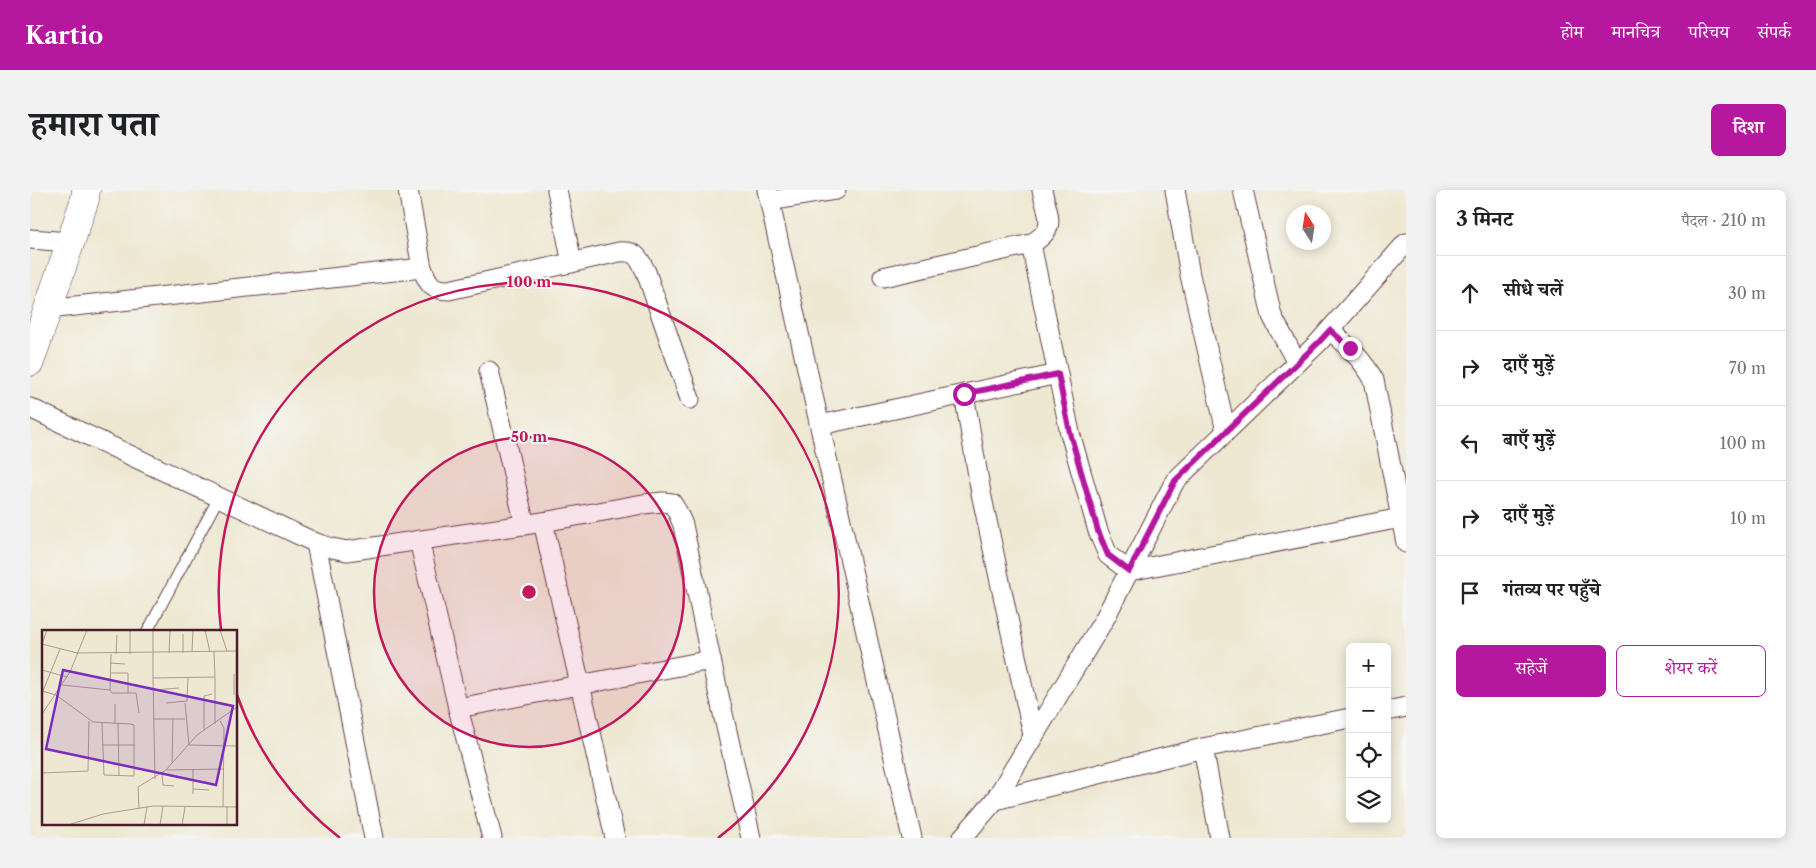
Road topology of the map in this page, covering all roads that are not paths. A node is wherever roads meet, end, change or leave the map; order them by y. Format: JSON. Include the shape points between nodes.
{"nodes":[{"id":1,"x":86,"y":190,"type":"edge"},
{"id":2,"x":408,"y":190,"type":"edge"},
{"id":3,"x":557,"y":190,"type":"edge"},
{"id":4,"x":836,"y":190,"type":"edge"},
{"id":5,"x":1042,"y":190,"type":"edge"},
{"id":6,"x":1175,"y":190,"type":"edge"},
{"id":7,"x":1243,"y":190,"type":"edge"},
{"id":8,"x":769,"y":196,"type":"edge"},
{"id":9,"x":30,"y":239,"type":"edge"},
{"id":10,"x":70,"y":242,"type":"junction"},
{"id":11,"x":1406,"y":243,"type":"edge"},
{"id":12,"x":1031,"y":244,"type":"junction"},
{"id":13,"x":572,"y":263,"type":"junction"},
{"id":14,"x":422,"y":268,"type":"junction"},
{"id":15,"x":882,"y":277,"type":"dead end"},
{"id":16,"x":48,"y":309,"type":"junction"},
{"id":17,"x":1330,"y":330,"type":"junction"},
{"id":18,"x":30,"y":362,"type":"edge"},
{"id":19,"x":1297,"y":363,"type":"junction"},
{"id":20,"x":489,"y":371,"type":"dead end"},
{"id":21,"x":1058,"y":374,"type":"junction"},
{"id":22,"x":964,"y":394,"type":"junction"},
{"id":23,"x":690,"y":400,"type":"dead end"},
{"id":24,"x":30,"y":408,"type":"edge"},
{"id":25,"x":820,"y":425,"type":"junction"},
{"id":26,"x":1226,"y":432,"type":"junction"},
{"id":27,"x":219,"y":497,"type":"junction"},
{"id":28,"x":1403,"y":517,"type":"edge"},
{"id":29,"x":534,"y":523,"type":"junction"},
{"id":30,"x":419,"y":540,"type":"junction"},
{"id":31,"x":316,"y":543,"type":"junction"},
{"id":32,"x":1406,"y":543,"type":"edge"},
{"id":33,"x":1129,"y":571,"type":"junction"},
{"id":34,"x":147,"y":630,"type":"edge"},
{"id":35,"x":711,"y":660,"type":"junction"},
{"id":36,"x":579,"y":685,"type":"junction"},
{"id":37,"x":1406,"y":707,"type":"edge"},
{"id":38,"x":458,"y":708,"type":"junction"},
{"id":39,"x":1391,"y":710,"type":"edge"},
{"id":40,"x":1346,"y":719,"type":"edge"},
{"id":41,"x":1033,"y":735,"type":"junction"},
{"id":42,"x":1203,"y":748,"type":"junction"},
{"id":43,"x":995,"y":800,"type":"junction"},
{"id":44,"x":964,"y":837,"type":"edge"},
{"id":45,"x":374,"y":838,"type":"edge"},
{"id":46,"x":492,"y":838,"type":"edge"},
{"id":47,"x":615,"y":838,"type":"edge"},
{"id":48,"x":751,"y":838,"type":"edge"},
{"id":49,"x":912,"y":838,"type":"edge"},
{"id":50,"x":1220,"y":838,"type":"edge"}],
"edges":[{"from":1,"to":10,"type":"street"},
{"from":2,"to":14,"type":"street"},
{"from":3,"to":13,"type":"street"},
{"from":4,"to":8,"type":"street"},
{"from":5,"to":12,"type":"street","via":[[1050,224],[1042,238]]},
{"from":6,"to":26,"type":"street","via":[[1190,275]]},
{"from":7,"to":19,"type":"street","via":[[1272,316]]},
{"from":8,"to":25,"type":"street"},
{"from":9,"to":10,"type":"street"},
{"from":10,"to":16,"type":"street"},
{"from":11,"to":17,"type":"street"},
{"from":12,"to":15,"type":"street"},
{"from":12,"to":21,"type":"street"},
{"from":13,"to":14,"type":"street","via":[[449,290],[437,290]]},
{"from":13,"to":23,"type":"street","via":[[628,251],[635,254],[646,272]]},
{"from":14,"to":16,"type":"street"},
{"from":16,"to":18,"type":"street"},
{"from":17,"to":19,"type":"street"},
{"from":17,"to":28,"type":"street","via":[[1367,367],[1374,380]]},
{"from":19,"to":26,"type":"street"},
{"from":20,"to":29,"type":"street"},
{"from":21,"to":22,"type":"street"},
{"from":21,"to":33,"type":"street","via":[[1070,433],[1098,531],[1108,555]]},
{"from":22,"to":25,"type":"street"},
{"from":22,"to":41,"type":"street","via":[[981,493]]},
{"from":24,"to":27,"type":"street"},
{"from":25,"to":49,"type":"street"},
{"from":26,"to":33,"type":"street","via":[[1175,481]]},
{"from":27,"to":31,"type":"street"},
{"from":27,"to":34,"type":"lane"},
{"from":28,"to":32,"type":"street"},
{"from":28,"to":33,"type":"street"},
{"from":29,"to":30,"type":"street"},
{"from":29,"to":35,"type":"street","via":[[643,504],[672,503],[683,525]]},
{"from":29,"to":36,"type":"street"},
{"from":30,"to":31,"type":"street","via":[[347,551]]},
{"from":30,"to":38,"type":"street"},
{"from":31,"to":45,"type":"street"},
{"from":33,"to":41,"type":"street","via":[[1105,618]]},
{"from":35,"to":36,"type":"street"},
{"from":35,"to":48,"type":"street"},
{"from":36,"to":38,"type":"street"},
{"from":36,"to":47,"type":"street"},
{"from":37,"to":39,"type":"street"},
{"from":38,"to":46,"type":"street"},
{"from":40,"to":42,"type":"street"},
{"from":41,"to":43,"type":"street"},
{"from":42,"to":43,"type":"street"},
{"from":42,"to":50,"type":"street"},
{"from":43,"to":44,"type":"street"}]}
